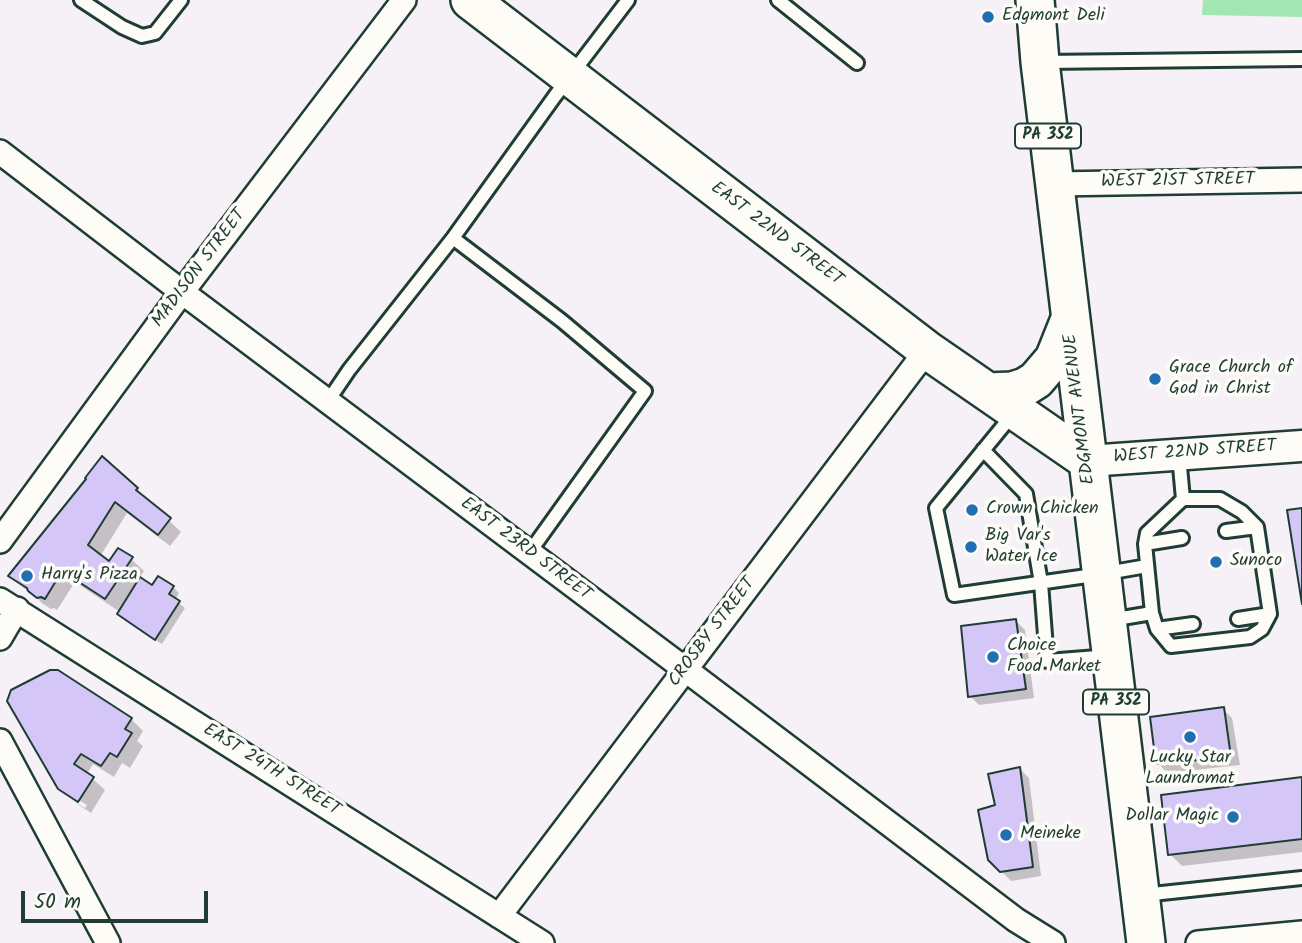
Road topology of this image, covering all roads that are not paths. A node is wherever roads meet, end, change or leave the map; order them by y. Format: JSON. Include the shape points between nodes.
{"nodes":[{"id":1,"x":81,"y":0,"type":"edge"},
{"id":2,"x":404,"y":0,"type":"edge"},
{"id":3,"x":470,"y":0,"type":"edge"},
{"id":4,"x":628,"y":0,"type":"edge"},
{"id":5,"x":778,"y":0,"type":"edge"},
{"id":6,"x":1035,"y":0,"type":"edge"},
{"id":7,"x":178,"y":1,"type":"edge"},
{"id":8,"x":1302,"y":59,"type":"edge"},
{"id":9,"x":1040,"y":62,"type":"junction"},
{"id":10,"x":857,"y":63,"type":"dead end"},
{"id":11,"x":569,"y":77,"type":"junction"},
{"id":12,"x":0,"y":152,"type":"edge"},
{"id":13,"x":1302,"y":180,"type":"edge"},
{"id":14,"x":1054,"y":184,"type":"junction"},
{"id":15,"x":453,"y":239,"type":"junction"},
{"id":16,"x":182,"y":292,"type":"junction"},
{"id":17,"x":1070,"y":318,"type":"junction"},
{"id":18,"x":927,"y":350,"type":"junction"},
{"id":19,"x":328,"y":401,"type":"junction"},
{"id":20,"x":1001,"y":402,"type":"junction"},
{"id":21,"x":1302,"y":446,"type":"edge"},
{"id":22,"x":983,"y":450,"type":"junction"},
{"id":23,"x":1179,"y":454,"type":"junction"},
{"id":24,"x":1088,"y":461,"type":"junction"},
{"id":25,"x":1183,"y":499,"type":"junction"},
{"id":26,"x":1256,"y":527,"type":"junction"},
{"id":27,"x":1226,"y":531,"type":"dead end"},
{"id":28,"x":1182,"y":538,"type":"dead end"},
{"id":29,"x":0,"y":541,"type":"edge"},
{"id":30,"x":1145,"y":544,"type":"junction"},
{"id":31,"x":529,"y":553,"type":"junction"},
{"id":32,"x":1147,"y":566,"type":"junction"},
{"id":33,"x":1101,"y":574,"type":"junction"},
{"id":34,"x":1041,"y":583,"type":"junction"},
{"id":35,"x":9,"y":605,"type":"edge"},
{"id":36,"x":1152,"y":613,"type":"junction"},
{"id":37,"x":1270,"y":614,"type":"junction"},
{"id":38,"x":1238,"y":618,"type":"dead end"},
{"id":39,"x":1193,"y":624,"type":"dead end"},
{"id":40,"x":1157,"y":629,"type":"junction"},
{"id":41,"x":0,"y":638,"type":"edge"},
{"id":42,"x":1108,"y":638,"type":"junction"},
{"id":43,"x":685,"y":670,"type":"junction"},
{"id":44,"x":0,"y":741,"type":"edge"},
{"id":45,"x":1302,"y":878,"type":"edge"},
{"id":46,"x":1139,"y":895,"type":"junction"},
{"id":47,"x":499,"y":916,"type":"junction"},
{"id":48,"x":1302,"y":933,"type":"edge"},
{"id":49,"x":108,"y":943,"type":"edge"},
{"id":50,"x":542,"y":943,"type":"edge"},
{"id":51,"x":1053,"y":943,"type":"edge"},
{"id":52,"x":1146,"y":943,"type":"edge"},
{"id":53,"x":1198,"y":943,"type":"edge"}],
"edges":[{"from":1,"to":7,"type":"lane","via":[[142,36],[155,33]]},
{"from":2,"to":16,"type":"street","name":"MADISON STREET"},
{"from":3,"to":11,"type":"main road","name":"EAST 22ND STREET"},
{"from":4,"to":11,"type":"lane"},
{"from":5,"to":10,"type":"lane"},
{"from":6,"to":9,"type":"main road","name":"EDGMONT AVENUE","number":"PA 352"},
{"from":8,"to":9,"type":"lane"},
{"from":9,"to":14,"type":"main road","name":"EDGMONT AVENUE","number":"PA 352"},
{"from":11,"to":15,"type":"lane"},
{"from":11,"to":18,"type":"main road","name":"EAST 22ND STREET"},
{"from":12,"to":16,"type":"street","name":"EAST 23RD STREET"},
{"from":13,"to":14,"type":"street","name":"WEST 21ST STREET"},
{"from":14,"to":17,"type":"main road","name":"EDGMONT AVENUE","number":"PA 352"},
{"from":15,"to":19,"type":"lane"},
{"from":15,"to":31,"type":"lane","via":[[645,391]]},
{"from":16,"to":19,"type":"street","name":"EAST 23RD STREET"},
{"from":16,"to":29,"type":"street","name":"MADISON STREET"},
{"from":17,"to":20,"type":"main road","via":[[1054,359],[1036,380]]},
{"from":17,"to":24,"type":"main road","name":"EDGMONT AVENUE","number":"PA 352"},
{"from":18,"to":20,"type":"main road","name":"EAST 22ND STREET"},
{"from":18,"to":43,"type":"street","name":"CROSBY STREET"},
{"from":19,"to":31,"type":"street","name":"EAST 23RD STREET"},
{"from":20,"to":22,"type":"lane"},
{"from":20,"to":24,"type":"main road","name":"EAST 22ND STREET"},
{"from":21,"to":23,"type":"street","name":"WEST 22ND STREET"},
{"from":22,"to":34,"type":"lane","via":[[1026,494]]},
{"from":22,"to":34,"type":"lane","via":[[936,508],[954,596]]},
{"from":23,"to":24,"type":"street","name":"WEST 22ND STREET"},
{"from":23,"to":25,"type":"lane"},
{"from":24,"to":33,"type":"main road","name":"EDGMONT AVENUE","number":"PA 352"},
{"from":25,"to":26,"type":"lane","via":[[1220,499]]},
{"from":25,"to":30,"type":"lane","via":[[1147,533]]},
{"from":26,"to":27,"type":"lane"},
{"from":26,"to":37,"type":"lane"},
{"from":28,"to":30,"type":"lane"},
{"from":30,"to":32,"type":"lane"},
{"from":31,"to":43,"type":"street","name":"EAST 23RD STREET"},
{"from":32,"to":33,"type":"lane"},
{"from":32,"to":36,"type":"lane"},
{"from":33,"to":34,"type":"lane"},
{"from":33,"to":42,"type":"main road","name":"EDGMONT AVENUE","number":"PA 352"},
{"from":34,"to":42,"type":"lane","via":[[1047,661]]},
{"from":35,"to":41,"type":"street"},
{"from":35,"to":47,"type":"street","name":"EAST 24TH STREET"},
{"from":36,"to":40,"type":"lane"},
{"from":36,"to":42,"type":"lane"},
{"from":37,"to":38,"type":"lane"},
{"from":37,"to":40,"type":"lane","via":[[1262,629],[1250,637],[1171,646]]},
{"from":39,"to":40,"type":"lane"},
{"from":42,"to":46,"type":"main road","name":"EDGMONT AVENUE","number":"PA 352"},
{"from":43,"to":47,"type":"street","name":"CROSBY STREET"},
{"from":43,"to":51,"type":"street","name":"EAST 23RD STREET","via":[[1016,920]]},
{"from":44,"to":49,"type":"street"},
{"from":45,"to":46,"type":"lane"},
{"from":46,"to":52,"type":"main road","name":"EDGMONT AVENUE","number":"PA 352"},
{"from":47,"to":50,"type":"street","name":"EAST 24TH STREET"},
{"from":48,"to":53,"type":"street"}]}
